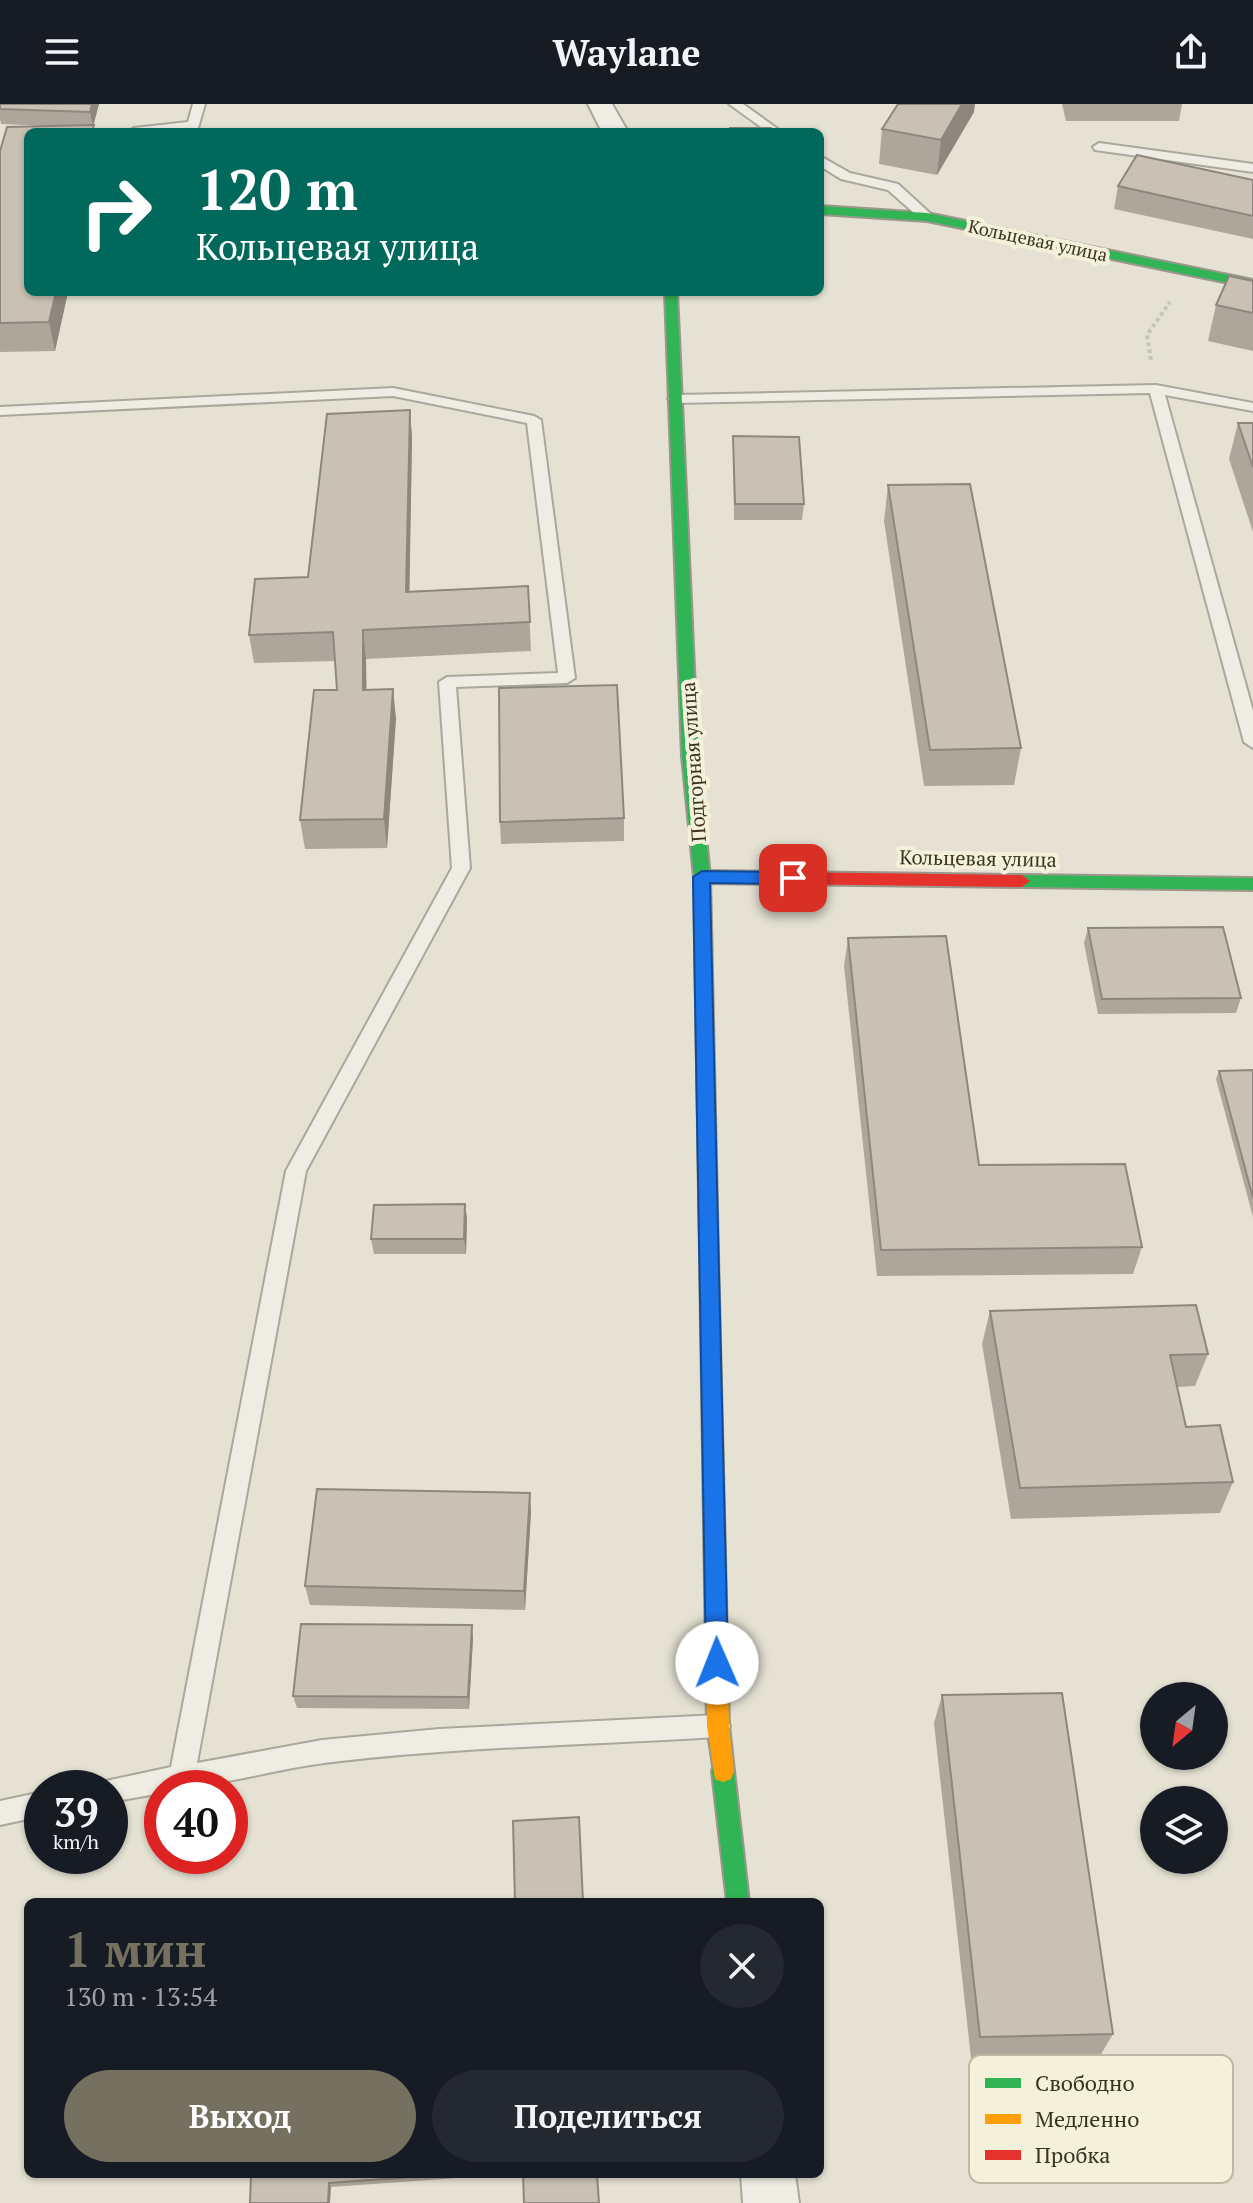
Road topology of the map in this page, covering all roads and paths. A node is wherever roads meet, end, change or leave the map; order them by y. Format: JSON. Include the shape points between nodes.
{"nodes":[{"id":1,"x":199,"y":104,"type":"edge"},
{"id":2,"x":600,"y":104,"type":"edge"},
{"id":3,"x":735,"y":104,"type":"edge"},
{"id":4,"x":168,"y":128,"type":"edge"},
{"id":5,"x":613,"y":128,"type":"edge"},
{"id":6,"x":770,"y":128,"type":"edge"},
{"id":7,"x":1099,"y":147,"type":"dead end"},
{"id":8,"x":824,"y":162,"type":"edge"},
{"id":9,"x":1253,"y":168,"type":"edge"},
{"id":10,"x":824,"y":210,"type":"edge"},
{"id":11,"x":927,"y":217,"type":"junction"},
{"id":12,"x":1191,"y":271,"type":"junction"},
{"id":13,"x":1253,"y":284,"type":"edge"},
{"id":14,"x":671,"y":296,"type":"edge"},
{"id":15,"x":1156,"y":389,"type":"junction"},
{"id":16,"x":675,"y":399,"type":"junction"},
{"id":17,"x":1253,"y":407,"type":"edge"},
{"id":18,"x":0,"y":411,"type":"edge"},
{"id":19,"x":1253,"y":742,"type":"edge"},
{"id":20,"x":702,"y":877,"type":"junction"},
{"id":21,"x":1253,"y":884,"type":"edge"},
{"id":22,"x":718,"y":1726,"type":"junction"},
{"id":23,"x":183,"y":1770,"type":"edge"},
{"id":24,"x":212,"y":1770,"type":"edge"},
{"id":25,"x":24,"y":1808,"type":"edge"},
{"id":26,"x":0,"y":1813,"type":"edge"},
{"id":27,"x":738,"y":1898,"type":"edge"},
{"id":28,"x":768,"y":2178,"type":"edge"},
{"id":29,"x":771,"y":2203,"type":"edge"}],
"edges":[{"from":1,"to":4,"type":"lane","via":[[194,125]]},
{"from":2,"to":5,"type":"street"},
{"from":3,"to":6,"type":"lane"},
{"from":7,"to":9,"type":"lane"},
{"from":8,"to":11,"type":"lane","via":[[846,176],[893,187]]},
{"from":10,"to":11,"type":"street","name":"Кольцевая улица"},
{"from":11,"to":12,"type":"street","name":"Кольцевая улица"},
{"from":12,"to":13,"type":"street","name":"Кольцевая улица"},
{"from":12,"to":15,"type":"path","via":[[1147,335]]},
{"from":14,"to":16,"type":"street","name":"Подгорная улица"},
{"from":15,"to":16,"type":"lane"},
{"from":15,"to":17,"type":"lane"},
{"from":15,"to":19,"type":"lane"},
{"from":16,"to":20,"type":"street","name":"Подгорная улица","via":[[690,756]]},
{"from":18,"to":23,"type":"lane","via":[[393,392],[534,420],[567,678],[447,682],[461,868],[296,1171]]},
{"from":20,"to":21,"type":"street","name":"Кольцевая улица"},
{"from":20,"to":22,"type":"street","name":"Подгорная улица"},
{"from":22,"to":24,"type":"lane","via":[[409,1744]]},
{"from":22,"to":27,"type":"street","name":"Подгорная улица"},
{"from":25,"to":26,"type":"lane"},
{"from":28,"to":29,"type":"street"}]}
